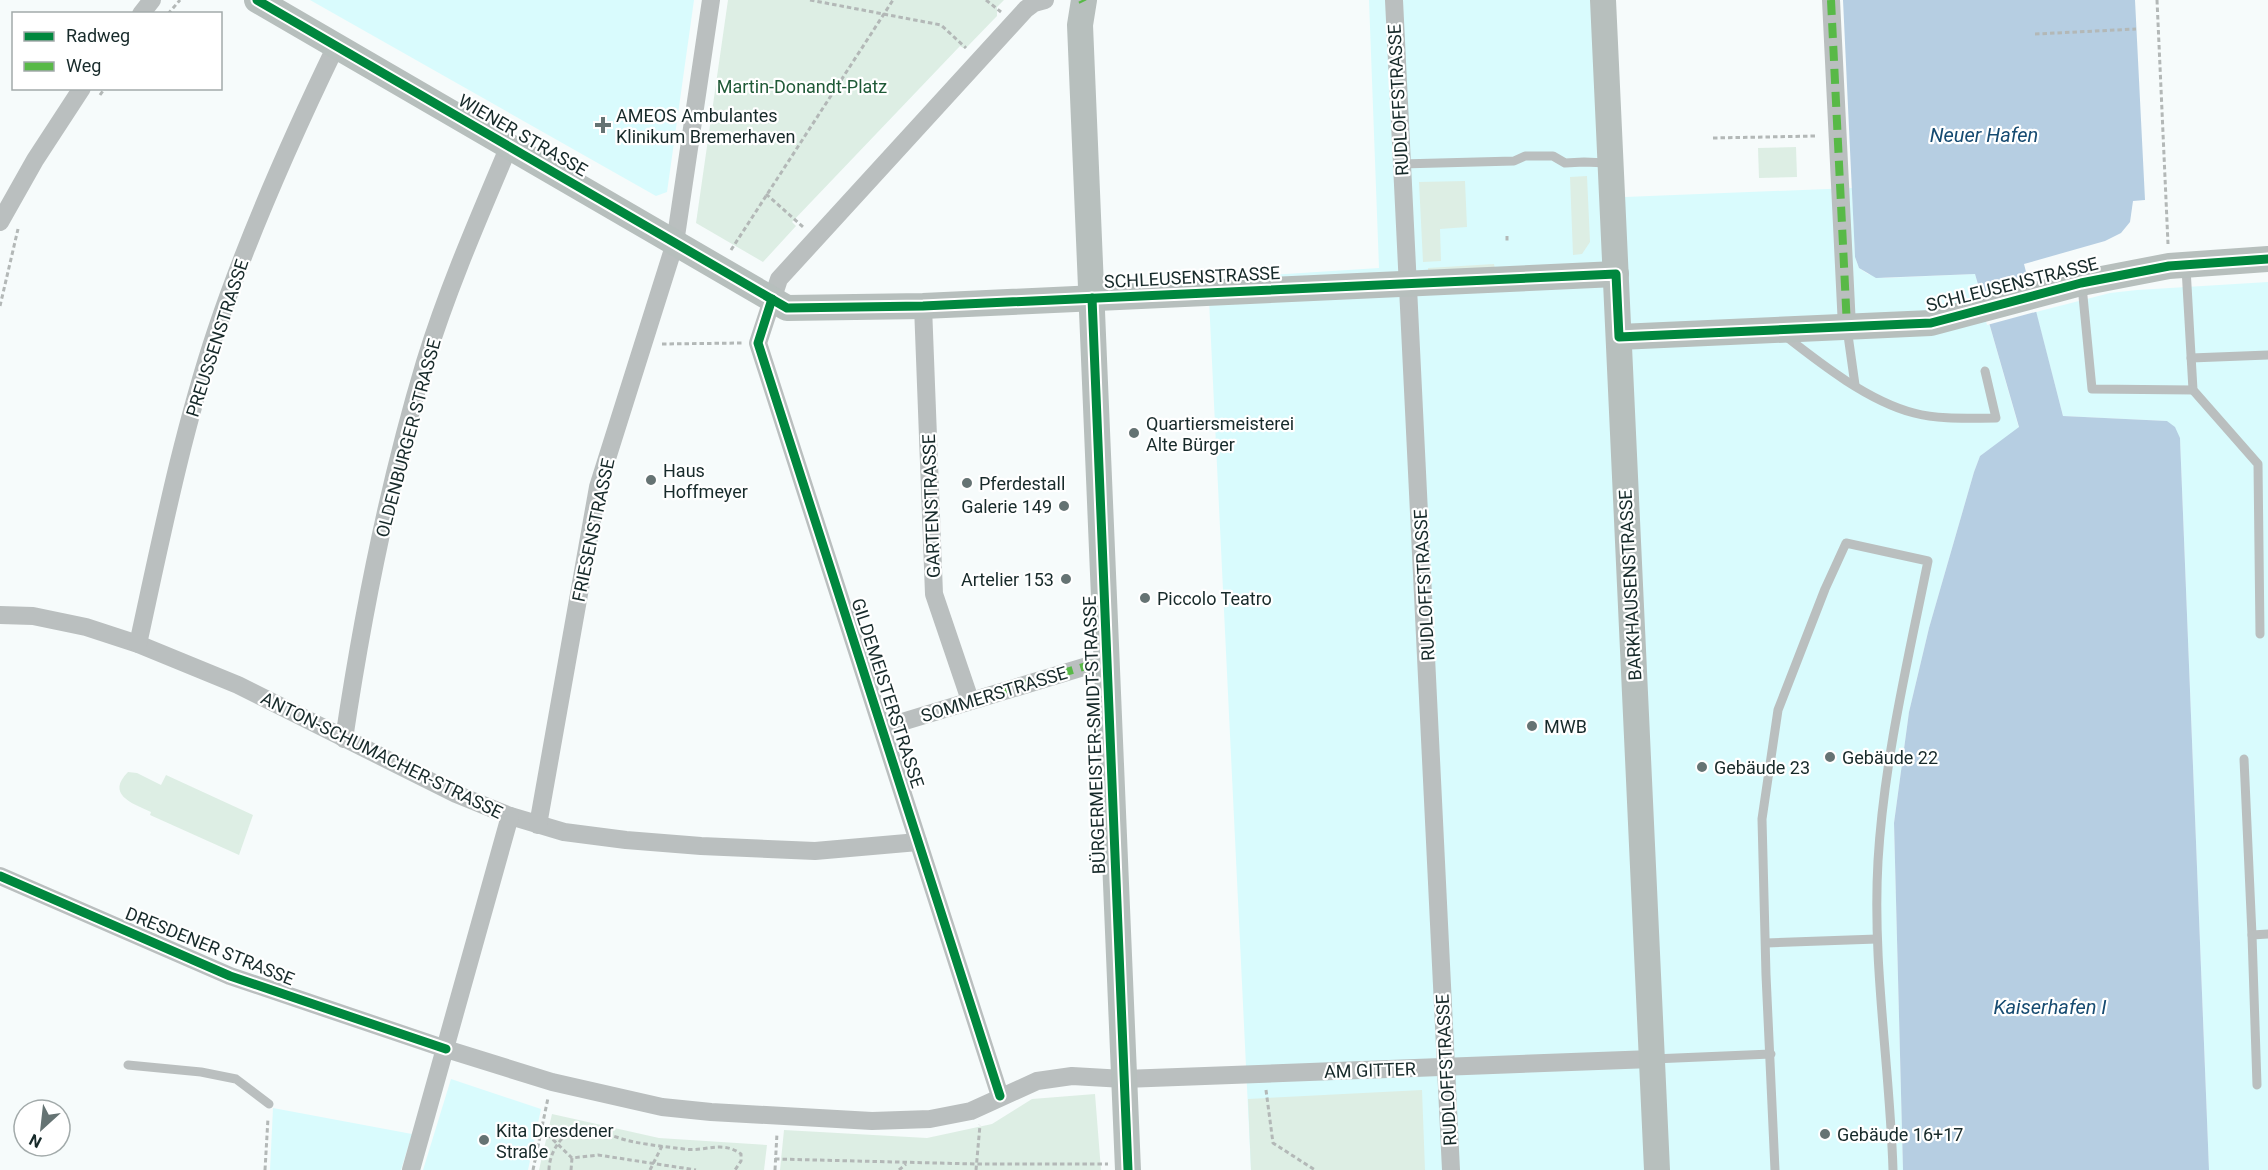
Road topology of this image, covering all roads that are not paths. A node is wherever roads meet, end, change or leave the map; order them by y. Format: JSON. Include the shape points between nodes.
{"nodes":[{"id":1,"x":152,"y":0,"type":"edge"},
{"id":2,"x":257,"y":0,"type":"edge"},
{"id":3,"x":711,"y":0,"type":"edge"},
{"id":4,"x":1045,"y":0,"type":"edge"},
{"id":5,"x":1394,"y":0,"type":"edge"},
{"id":6,"x":1603,"y":0,"type":"edge"},
{"id":7,"x":1831,"y":0,"type":"edge"},
{"id":8,"x":1081,"y":1,"type":"edge"},
{"id":9,"x":143,"y":12,"type":"edge"},
{"id":10,"x":336,"y":46,"type":"junction"},
{"id":11,"x":90,"y":93,"type":"edge"},
{"id":12,"x":509,"y":146,"type":"junction"},
{"id":13,"x":1611,"y":163,"type":"junction"},
{"id":14,"x":1401,"y":164,"type":"junction"},
{"id":15,"x":0,"y":222,"type":"edge"},
{"id":16,"x":675,"y":243,"type":"junction"},
{"id":17,"x":2268,"y":259,"type":"edge"},
{"id":18,"x":2177,"y":266,"type":"junction"},
{"id":19,"x":1616,"y":274,"type":"junction"},
{"id":20,"x":2081,"y":283,"type":"junction"},
{"id":21,"x":1407,"y":284,"type":"junction"},
{"id":22,"x":1092,"y":298,"type":"junction"},
{"id":23,"x":772,"y":299,"type":"junction"},
{"id":24,"x":923,"y":306,"type":"junction"},
{"id":25,"x":1847,"y":327,"type":"junction"},
{"id":26,"x":1776,"y":330,"type":"junction"},
{"id":27,"x":1618,"y":337,"type":"junction"},
{"id":28,"x":2268,"y":355,"type":"edge"},
{"id":29,"x":2191,"y":358,"type":"junction"},
{"id":30,"x":1986,"y":371,"type":"dead end"},
{"id":31,"x":1855,"y":385,"type":"junction"},
{"id":32,"x":2193,"y":390,"type":"junction"},
{"id":33,"x":0,"y":615,"type":"edge"},
{"id":34,"x":2260,"y":634,"type":"dead end"},
{"id":35,"x":138,"y":644,"type":"junction"},
{"id":36,"x":1107,"y":660,"type":"junction"},
{"id":37,"x":970,"y":700,"type":"junction"},
{"id":38,"x":882,"y":728,"type":"junction"},
{"id":39,"x":344,"y":740,"type":"junction"},
{"id":40,"x":2244,"y":759,"type":"dead end"},
{"id":41,"x":510,"y":816,"type":"junction"},
{"id":42,"x":538,"y":825,"type":"junction"},
{"id":43,"x":918,"y":842,"type":"junction"},
{"id":44,"x":0,"y":876,"type":"edge"},
{"id":45,"x":2268,"y":934,"type":"edge"},
{"id":46,"x":2252,"y":935,"type":"junction"},
{"id":47,"x":1877,"y":939,"type":"junction"},
{"id":48,"x":1766,"y":943,"type":"junction"},
{"id":49,"x":446,"y":1049,"type":"junction"},
{"id":50,"x":1771,"y":1054,"type":"junction"},
{"id":51,"x":1652,"y":1059,"type":"junction"},
{"id":52,"x":128,"y":1065,"type":"dead end"},
{"id":53,"x":1446,"y":1067,"type":"junction"},
{"id":54,"x":1124,"y":1079,"type":"junction"},
{"id":55,"x":2258,"y":1085,"type":"dead end"},
{"id":56,"x":1000,"y":1096,"type":"junction"},
{"id":57,"x":269,"y":1104,"type":"road end"},
{"id":58,"x":982,"y":1106,"type":"joint"},
{"id":59,"x":1128,"y":1167,"type":"edge"},
{"id":60,"x":411,"y":1170,"type":"edge"},
{"id":61,"x":1451,"y":1170,"type":"edge"},
{"id":62,"x":1657,"y":1170,"type":"edge"},
{"id":63,"x":1775,"y":1170,"type":"edge"},
{"id":64,"x":1893,"y":1170,"type":"edge"}],
"edges":[{"from":1,"to":9,"type":"street"},
{"from":2,"to":10,"type":"street","name":"WIENER STRASSE"},
{"from":3,"to":16,"type":"street","name":"FRIESENSTRASSE"},
{"from":4,"to":23,"type":"street","via":[[1026,9],[779,279]]},
{"from":5,"to":14,"type":"street","name":"RUDLOFFSTRASSE"},
{"from":6,"to":13,"type":"street","name":"BARKHAUSENSTRASSE"},
{"from":7,"to":25,"type":"street"},
{"from":8,"to":22,"type":"street","name":"BÜRGERMEISTER-SMIDT-STRASSE"},
{"from":10,"to":12,"type":"street","name":"WIENER STRASSE"},
{"from":10,"to":35,"type":"street","name":"PREUSSENSTRASSE","via":[[287,148],[216,332],[167,510]]},
{"from":11,"to":15,"type":"street","via":[[35,160]]},
{"from":12,"to":16,"type":"street","name":"WIENER STRASSE"},
{"from":12,"to":39,"type":"street","name":"OLDENBURGER STRASSE","via":[[463,255],[404,439],[384,519]]},
{"from":13,"to":14,"type":"lane","via":[[1565,164],[1553,156],[1525,156],[1514,161]]},
{"from":13,"to":19,"type":"street","name":"BARKHAUSENSTRASSE"},
{"from":14,"to":21,"type":"street","name":"RUDLOFFSTRASSE"},
{"from":16,"to":23,"type":"street","name":"WIENER STRASSE"},
{"from":16,"to":42,"type":"street","name":"FRIESENSTRASSE","via":[[598,487]]},
{"from":17,"to":18,"type":"street","name":"SCHLEUSENSTRASSE"},
{"from":18,"to":20,"type":"street","name":"SCHLEUSENSTRASSE"},
{"from":18,"to":29,"type":"lane"},
{"from":19,"to":21,"type":"street","name":"SCHLEUSENSTRASSE"},
{"from":19,"to":27,"type":"street","name":"BARKHAUSENSTRASSE"},
{"from":20,"to":25,"type":"street","name":"SCHLEUSENSTRASSE","via":[[1930,323]]},
{"from":20,"to":32,"type":"lane","via":[[2092,389]]},
{"from":21,"to":22,"type":"street","name":"SCHLEUSENSTRASSE"},
{"from":21,"to":53,"type":"street","name":"RUDLOFFSTRASSE"},
{"from":22,"to":24,"type":"street","name":"SCHLEUSENSTRASSE"},
{"from":22,"to":36,"type":"street","name":"BÜRGERMEISTER-SMIDT-STRASSE"},
{"from":23,"to":24,"type":"street","name":"SCHLEUSENSTRASSE","via":[[787,308]]},
{"from":23,"to":38,"type":"street","name":"GILDEMEISTERSTRASSE","via":[[758,343]]},
{"from":24,"to":37,"type":"street","name":"GARTENSTRASSE","via":[[934,594]]},
{"from":25,"to":26,"type":"street","name":"SCHLEUSENSTRASSE"},
{"from":25,"to":31,"type":"lane"},
{"from":26,"to":27,"type":"street","name":"SCHLEUSENSTRASSE"},
{"from":26,"to":31,"type":"lane"},
{"from":27,"to":51,"type":"street","name":"BARKHAUSENSTRASSE"},
{"from":28,"to":29,"type":"lane"},
{"from":29,"to":32,"type":"lane"},
{"from":30,"to":31,"type":"lane","via":[[1996,418],[1957,419],[1913,413]]},
{"from":32,"to":34,"type":"lane","via":[[2258,464]]},
{"from":33,"to":35,"type":"street","name":"ANTON-SCHUMACHER-STRASSE","via":[[33,616],[86,627]]},
{"from":35,"to":39,"type":"street","name":"ANTON-SCHUMACHER-STRASSE","via":[[238,685]]},
{"from":36,"to":37,"type":"street","name":"SOMMERSTRASSE"},
{"from":36,"to":54,"type":"street","name":"BÜRGERMEISTER-SMIDT-STRASSE"},
{"from":37,"to":38,"type":"street","name":"SOMMERSTRASSE"},
{"from":38,"to":43,"type":"street","name":"GILDEMEISTERSTRASSE"},
{"from":39,"to":41,"type":"street","name":"ANTON-SCHUMACHER-STRASSE"},
{"from":40,"to":46,"type":"lane"},
{"from":41,"to":42,"type":"street","name":"ANTON-SCHUMACHER-STRASSE"},
{"from":41,"to":49,"type":"street"},
{"from":42,"to":43,"type":"street","name":"ANTON-SCHUMACHER-STRASSE","via":[[626,840],[815,851]]},
{"from":43,"to":56,"type":"street","name":"GILDEMEISTERSTRASSE"},
{"from":44,"to":49,"type":"street","name":"DRESDENER STRASSE","via":[[230,976]]},
{"from":45,"to":46,"type":"lane"},
{"from":46,"to":55,"type":"lane"},
{"from":47,"to":48,"type":"lane"},
{"from":47,"to":48,"type":"lane","via":[[1878,861],[1890,751],[1928,561],[1846,543],[1778,710],[1762,819]]},
{"from":47,"to":64,"type":"lane"},
{"from":48,"to":50,"type":"lane"},
{"from":49,"to":58,"type":"street","name":"DRESDENER STRASSE","via":[[552,1082],[662,1107],[872,1120],[930,1119]]},
{"from":49,"to":60,"type":"street"},
{"from":50,"to":51,"type":"lane"},
{"from":50,"to":63,"type":"lane"},
{"from":51,"to":53,"type":"street","name":"AM GITTER"},
{"from":51,"to":62,"type":"street","name":"BARKHAUSENSTRASSE"},
{"from":52,"to":57,"type":"lane","via":[[237,1079]]},
{"from":53,"to":54,"type":"street","name":"AM GITTER"},
{"from":53,"to":61,"type":"street","name":"RUDLOFFSTRASSE"},
{"from":54,"to":56,"type":"street","name":"AM GITTER","via":[[1072,1076],[1036,1081]]},
{"from":54,"to":59,"type":"street","name":"BÜRGERMEISTER-SMIDT-STRASSE"},
{"from":56,"to":58,"type":"street","name":"AM GITTER"}]}
